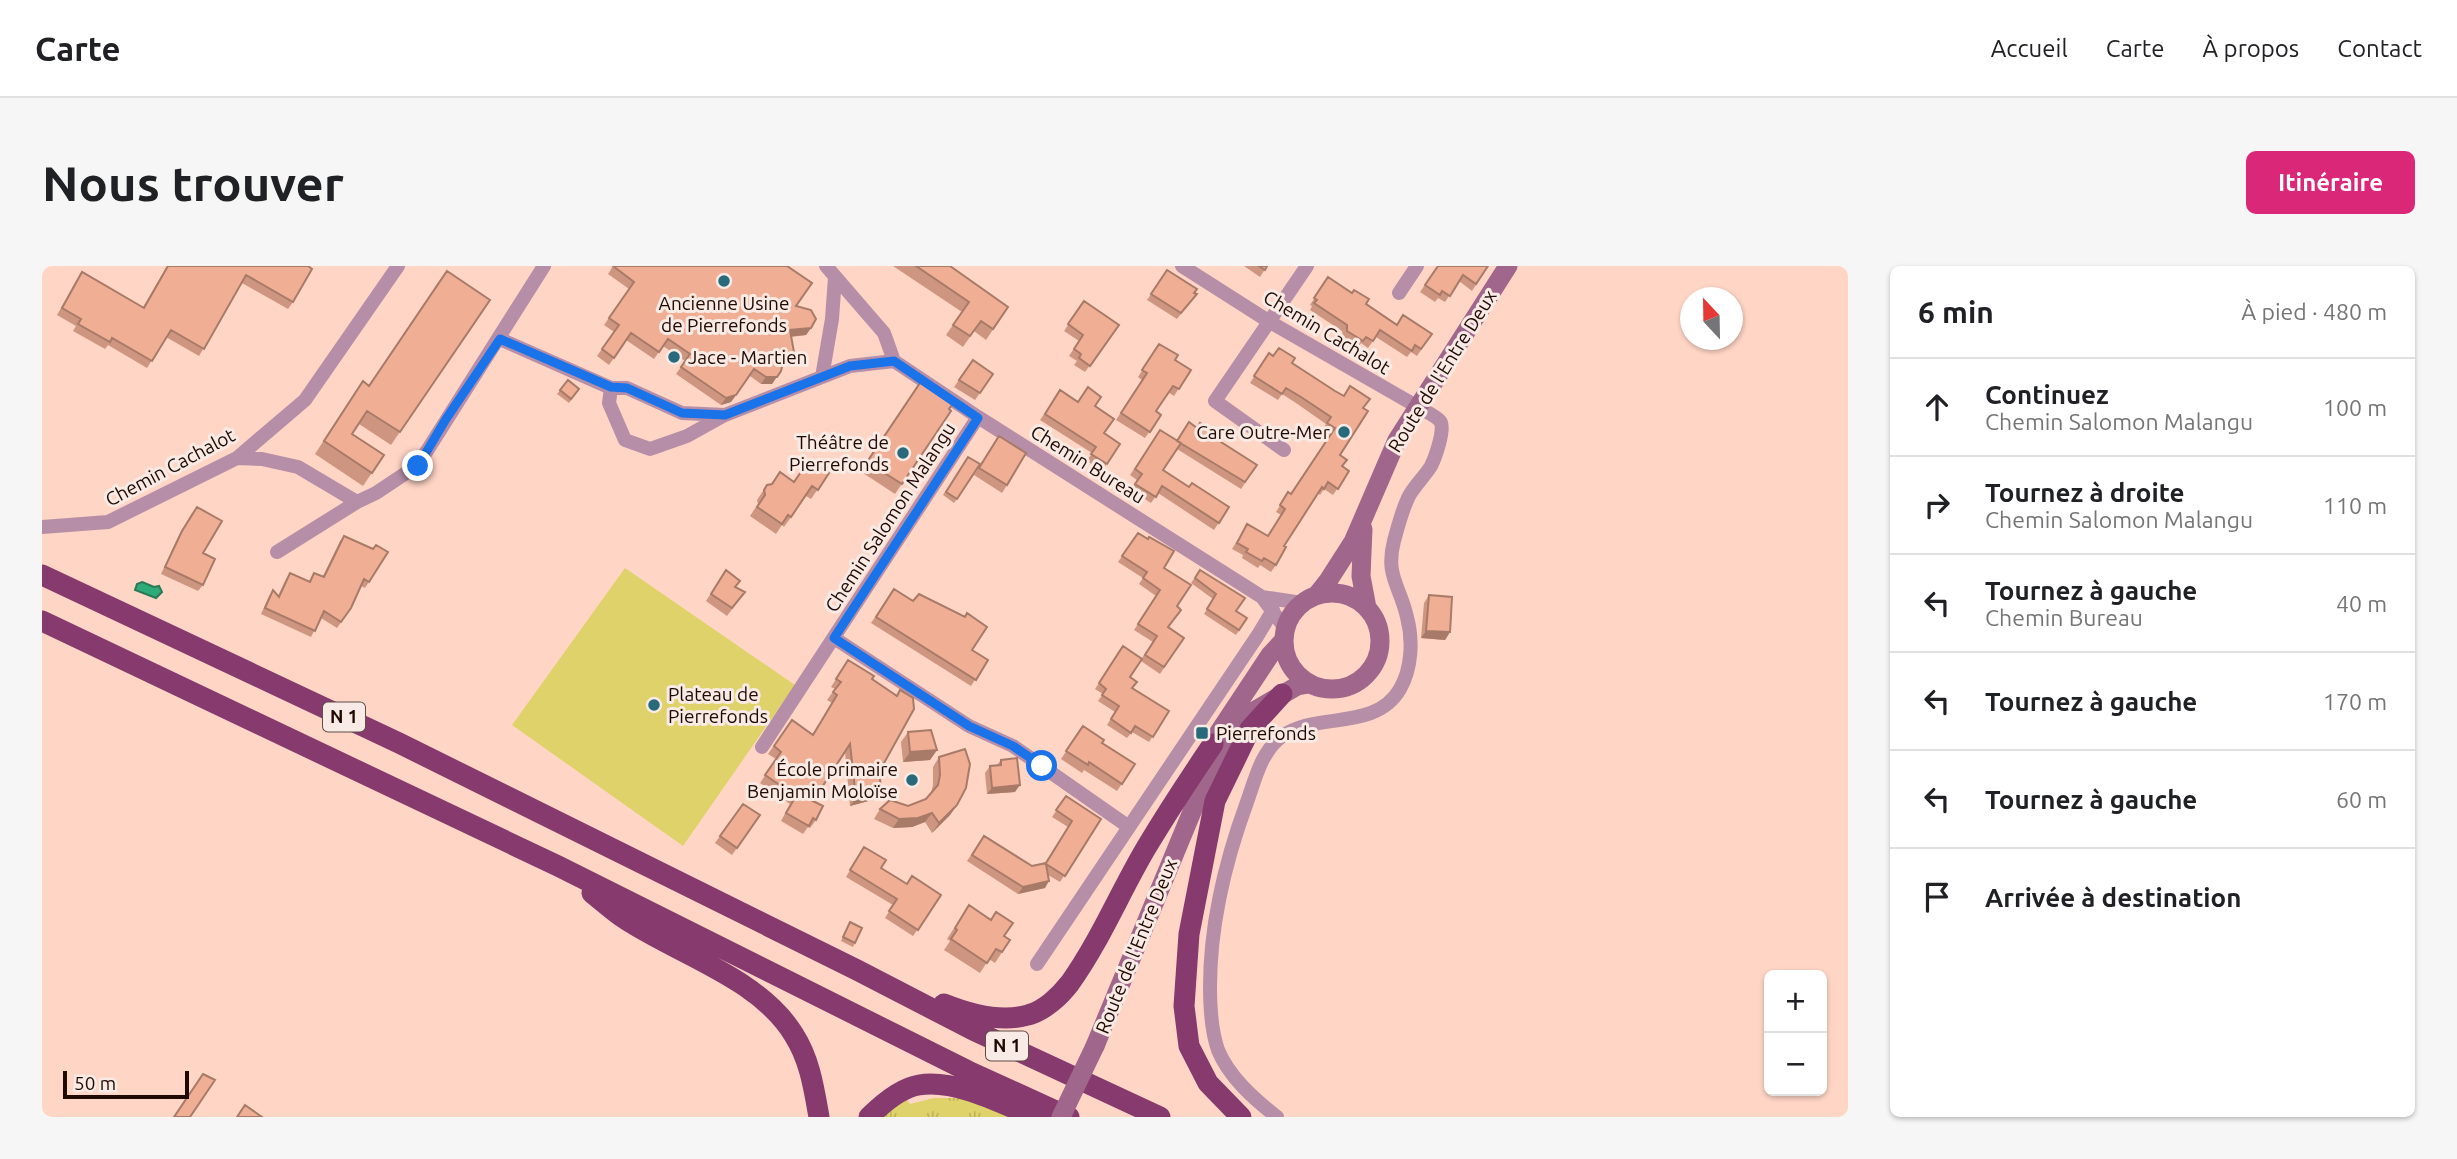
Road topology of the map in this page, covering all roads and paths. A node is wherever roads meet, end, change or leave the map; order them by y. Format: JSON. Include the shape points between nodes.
{"nodes":[{"id":1,"x":398,"y":266,"type":"edge"},
{"id":2,"x":544,"y":266,"type":"edge"},
{"id":3,"x":1182,"y":266,"type":"edge"},
{"id":4,"x":1307,"y":266,"type":"edge"},
{"id":5,"x":1417,"y":266,"type":"edge"},
{"id":6,"x":1508,"y":266,"type":"edge"},
{"id":7,"x":830,"y":271,"type":"edge"},
{"id":8,"x":1399,"y":293,"type":"dead end"},
{"id":9,"x":1270,"y":322,"type":"junction"},
{"id":10,"x":500,"y":339,"type":"junction"},
{"id":11,"x":894,"y":361,"type":"junction"},
{"id":12,"x":822,"y":377,"type":"junction"},
{"id":13,"x":611,"y":387,"type":"junction"},
{"id":14,"x":1418,"y":407,"type":"junction"},
{"id":15,"x":725,"y":415,"type":"junction"},
{"id":16,"x":978,"y":418,"type":"junction"},
{"id":17,"x":1284,"y":450,"type":"dead end"},
{"id":18,"x":237,"y":458,"type":"junction"},
{"id":19,"x":357,"y":502,"type":"junction"},
{"id":20,"x":1364,"y":517,"type":"junction"},
{"id":21,"x":42,"y":527,"type":"edge"},
{"id":22,"x":277,"y":552,"type":"dead end"},
{"id":23,"x":42,"y":575,"type":"edge"},
{"id":24,"x":1262,"y":597,"type":"junction"},
{"id":25,"x":1309,"y":599,"type":"junction"},
{"id":26,"x":1367,"y":608,"type":"junction"},
{"id":27,"x":1273,"y":610,"type":"junction"},
{"id":28,"x":42,"y":621,"type":"edge"},
{"id":29,"x":1284,"y":635,"type":"junction"},
{"id":30,"x":834,"y":638,"type":"junction"},
{"id":31,"x":1309,"y":684,"type":"junction"},
{"id":32,"x":1282,"y":694,"type":"junction"},
{"id":33,"x":1213,"y":744,"type":"junction"},
{"id":34,"x":762,"y":747,"type":"dead end"},
{"id":35,"x":1208,"y":773,"type":"junction"},
{"id":36,"x":1129,"y":827,"type":"junction"},
{"id":37,"x":558,"y":866,"type":"junction"},
{"id":38,"x":1037,"y":964,"type":"dead end"},
{"id":39,"x":857,"y":970,"type":"junction"},
{"id":40,"x":819,"y":1117,"type":"edge"},
{"id":41,"x":869,"y":1117,"type":"edge"},
{"id":42,"x":1034,"y":1117,"type":"edge"},
{"id":43,"x":1061,"y":1117,"type":"edge"},
{"id":44,"x":1069,"y":1117,"type":"edge"},
{"id":45,"x":1160,"y":1117,"type":"edge"},
{"id":46,"x":1241,"y":1117,"type":"edge"},
{"id":47,"x":1277,"y":1117,"type":"edge"}],
"edges":[{"from":1,"to":18,"type":"street","name":"Chemin Cachalot","via":[[304,400]]},
{"from":2,"to":10,"type":"street"},
{"from":3,"to":9,"type":"street","name":"Chemin Cachalot"},
{"from":4,"to":9,"type":"street"},
{"from":5,"to":8,"type":"street"},
{"from":6,"to":14,"type":"main road","name":"Route de l'Entre Deux"},
{"from":7,"to":11,"type":"street","via":[[884,333]]},
{"from":7,"to":12,"type":"street","via":[[832,319]]},
{"from":9,"to":14,"type":"street","name":"Chemin Cachalot"},
{"from":9,"to":17,"type":"street","via":[[1215,401]]},
{"from":10,"to":13,"type":"street"},
{"from":10,"to":19,"type":"street","via":[[418,466]]},
{"from":11,"to":12,"type":"street","via":[[850,366]]},
{"from":11,"to":16,"type":"street","name":"Chemin Bureau"},
{"from":12,"to":15,"type":"street"},
{"from":13,"to":15,"type":"street","via":[[627,388],[682,413]]},
{"from":13,"to":15,"type":"street","via":[[610,403],[625,440],[650,449]]},
{"from":14,"to":20,"type":"main road","name":"Route de l'Entre Deux","via":[[1391,452]]},
{"from":14,"to":47,"type":"street","name":"Chemin Cachalot","via":[[1443,428],[1432,464],[1399,520],[1391,552],[1391,572],[1408,617],[1408,672],[1398,692],[1380,707],[1363,716],[1301,727],[1281,737],[1268,751],[1229,850],[1217,903],[1210,952],[1210,1015],[1219,1050],[1234,1076]]},
{"from":16,"to":24,"type":"street","name":"Chemin Bureau"},
{"from":16,"to":30,"type":"street","name":"Chemin Salomon Malangu"},
{"from":18,"to":19,"type":"street","via":[[298,467]]},
{"from":18,"to":21,"type":"street","name":"Chemin Cachalot","via":[[108,522]]},
{"from":19,"to":22,"type":"street"},
{"from":20,"to":25,"type":"main road","name":"Route de l'Entre Deux","via":[[1328,581]]},
{"from":20,"to":26,"type":"main road","name":"Route de l'Entre Deux","via":[[1361,576]]},
{"from":23,"to":39,"type":"highway","number":"N 1","via":[[399,743]]},
{"from":24,"to":25,"type":"street","name":"Chemin Bureau"},
{"from":24,"to":27,"type":"street","name":"Chemin Bureau"},
{"from":25,"to":26,"type":"main road","via":[[1334,593],[1352,597]]},
{"from":25,"to":29,"type":"main road","via":[[1291,615]]},
{"from":26,"to":31,"type":"main road","via":[[1380,639],[1370,671],[1342,689],[1325,690]]},
{"from":27,"to":29,"type":"street","name":"Chemin Bureau"},
{"from":27,"to":36,"type":"street"},
{"from":28,"to":37,"type":"highway","number":"N 1"},
{"from":29,"to":31,"type":"main road","via":[[1286,658]]},
{"from":29,"to":33,"type":"main road","name":"Route de l'Entre Deux"},
{"from":30,"to":34,"type":"street","name":"Chemin Salomon Malangu"},
{"from":30,"to":36,"type":"street","name":"Chemin Salomon Malangu","via":[[969,726],[1013,746]]},
{"from":31,"to":32,"type":"main road","name":"Route de l'Entre Deux"},
{"from":32,"to":35,"type":"main road","name":"Route de l'Entre Deux","via":[[1249,714]]},
{"from":32,"to":46,"type":"highway","via":[[1250,729],[1215,801],[1189,934],[1184,1006],[1189,1046],[1208,1083]]},
{"from":33,"to":35,"type":"main road","name":"Route de l'Entre Deux"},
{"from":33,"to":39,"type":"highway","via":[[1147,847],[1069,985],[1052,1002],[1028,1015],[1000,1018],[962,1011]]},
{"from":35,"to":43,"type":"main road","name":"Route de l'Entre Deux","bridge":true},
{"from":36,"to":38,"type":"street"},
{"from":37,"to":40,"type":"highway","via":[[623,918],[746,988],[775,1010],[795,1035],[810,1069]]},
{"from":37,"to":44,"type":"highway","number":"N 1"},
{"from":39,"to":45,"type":"highway","number":"N 1","via":[[972,1030]]},
{"from":41,"to":42,"type":"highway","via":[[886,1101],[918,1085],[947,1085]]}]}
